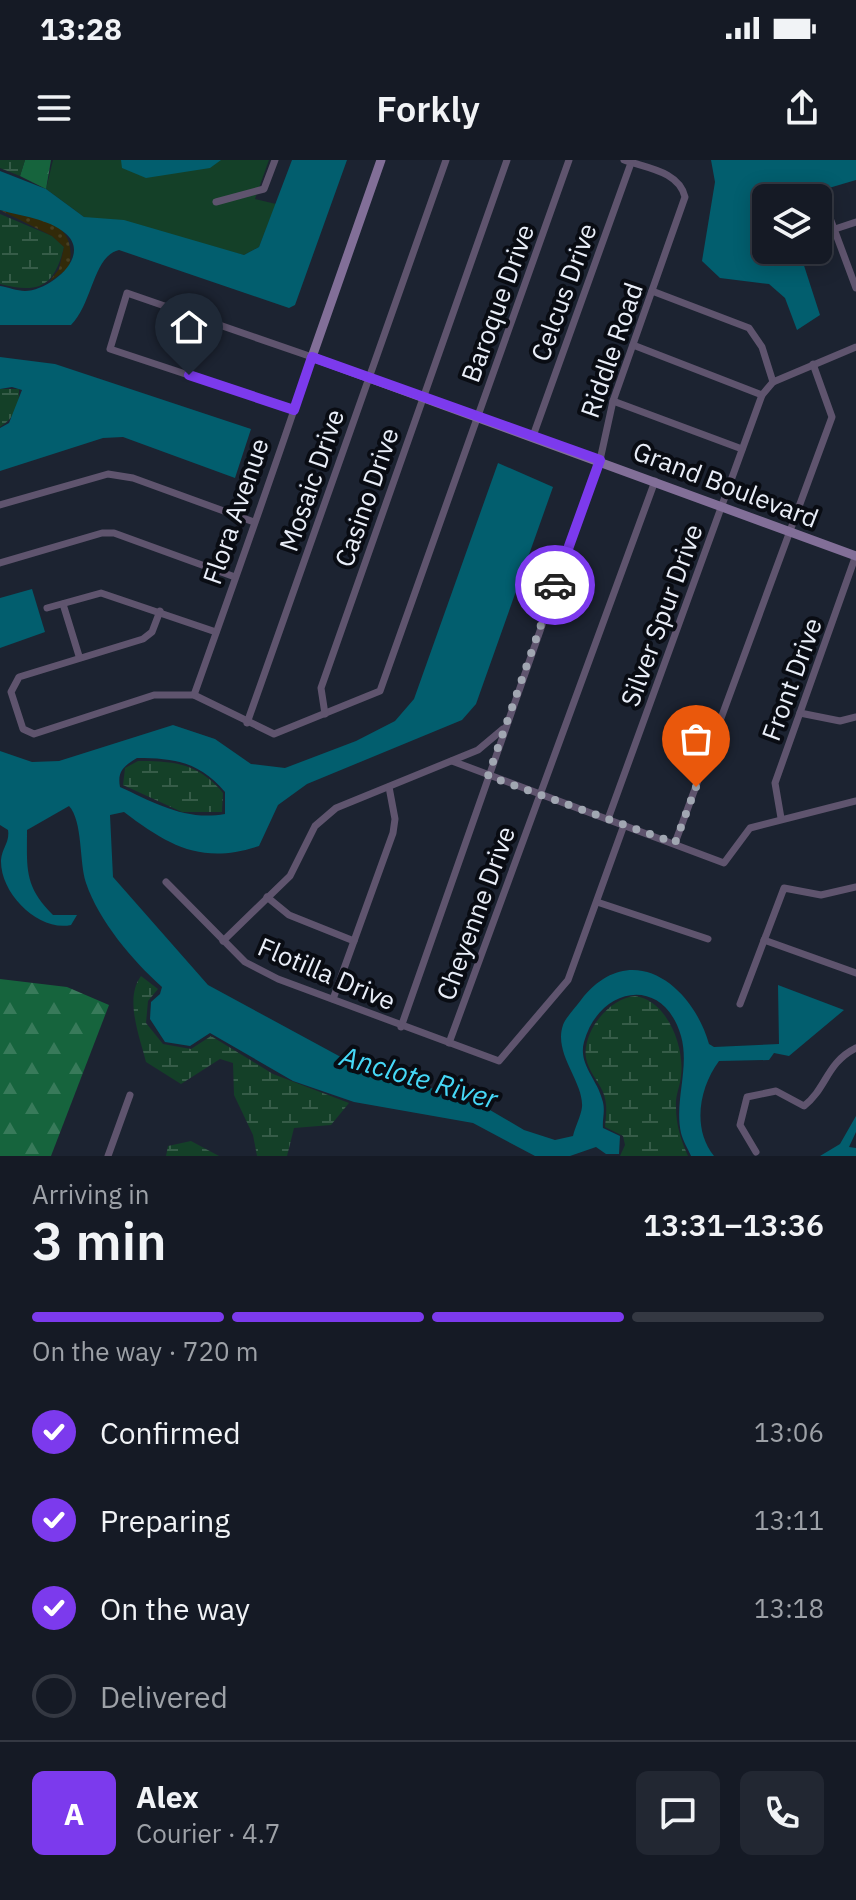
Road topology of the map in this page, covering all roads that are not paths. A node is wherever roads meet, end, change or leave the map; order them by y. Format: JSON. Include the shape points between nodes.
{"nodes":[{"id":1,"x":275,"y":160,"type":"edge"},
{"id":2,"x":381,"y":160,"type":"edge"},
{"id":3,"x":446,"y":160,"type":"edge"},
{"id":4,"x":507,"y":160,"type":"edge"},
{"id":5,"x":569,"y":160,"type":"edge"},
{"id":6,"x":628,"y":161,"type":"edge"},
{"id":7,"x":216,"y":202,"type":"dead end"},
{"id":8,"x":832,"y":222,"type":"edge"},
{"id":9,"x":856,"y":222,"type":"edge"},
{"id":10,"x":835,"y":229,"type":"junction"},
{"id":11,"x":856,"y":288,"type":"edge"},
{"id":12,"x":652,"y":291,"type":"junction"},
{"id":13,"x":633,"y":345,"type":"junction"},
{"id":14,"x":856,"y":347,"type":"edge"},
{"id":15,"x":312,"y":357,"type":"junction"},
{"id":16,"x":813,"y":364,"type":"junction"},
{"id":17,"x":369,"y":378,"type":"junction"},
{"id":18,"x":773,"y":382,"type":"junction"},
{"id":19,"x":762,"y":395,"type":"junction"},
{"id":20,"x":422,"y":397,"type":"junction"},
{"id":21,"x":613,"y":401,"type":"junction"},
{"id":22,"x":294,"y":410,"type":"junction"},
{"id":23,"x":479,"y":416,"type":"junction"},
{"id":24,"x":533,"y":436,"type":"junction"},
{"id":25,"x":742,"y":449,"type":"junction"},
{"id":26,"x":600,"y":460,"type":"junction"},
{"id":27,"x":655,"y":481,"type":"junction"},
{"id":28,"x":0,"y":505,"type":"edge"},
{"id":29,"x":722,"y":507,"type":"junction"},
{"id":30,"x":254,"y":522,"type":"junction"},
{"id":31,"x":790,"y":532,"type":"junction"},
{"id":32,"x":856,"y":556,"type":"edge"},
{"id":33,"x":0,"y":563,"type":"edge"},
{"id":34,"x":235,"y":577,"type":"junction"},
{"id":35,"x":63,"y":604,"type":"junction"},
{"id":36,"x":47,"y":608,"type":"dead end"},
{"id":37,"x":160,"y":611,"type":"junction"},
{"id":38,"x":216,"y":632,"type":"junction"},
{"id":39,"x":79,"y":656,"type":"junction"},
{"id":40,"x":194,"y":695,"type":"junction"},
{"id":41,"x":800,"y":713,"type":"junction"},
{"id":42,"x":325,"y":714,"type":"junction"},
{"id":43,"x":856,"y":717,"type":"edge"},
{"id":44,"x":247,"y":723,"type":"junction"},
{"id":45,"x":504,"y":727,"type":"junction"},
{"id":46,"x":452,"y":761,"type":"junction"},
{"id":47,"x":488,"y":776,"type":"junction"},
{"id":48,"x":389,"y":787,"type":"junction"},
{"id":49,"x":540,"y":793,"type":"junction"},
{"id":50,"x":856,"y":801,"type":"edge"},
{"id":51,"x":781,"y":818,"type":"junction"},
{"id":52,"x":608,"y":819,"type":"junction"},
{"id":53,"x":624,"y":825,"type":"junction"},
{"id":54,"x":675,"y":843,"type":"junction"},
{"id":55,"x":166,"y":882,"type":"dead end"},
{"id":56,"x":856,"y":887,"type":"edge"},
{"id":57,"x":267,"y":897,"type":"junction"},
{"id":58,"x":597,"y":902,"type":"junction"},
{"id":59,"x":708,"y":939,"type":"dead end"},
{"id":60,"x":764,"y":940,"type":"junction"},
{"id":61,"x":223,"y":941,"type":"junction"},
{"id":62,"x":354,"y":941,"type":"junction"},
{"id":63,"x":856,"y":961,"type":"edge"},
{"id":64,"x":854,"y":973,"type":"edge"},
{"id":65,"x":333,"y":999,"type":"junction"},
{"id":66,"x":740,"y":1004,"type":"dead end"},
{"id":67,"x":401,"y":1027,"type":"junction"},
{"id":68,"x":449,"y":1043,"type":"junction"},
{"id":69,"x":856,"y":1048,"type":"edge"},
{"id":70,"x":130,"y":1095,"type":"dead end"},
{"id":71,"x":756,"y":1152,"type":"dead end"},
{"id":72,"x":108,"y":1156,"type":"edge"}],
"edges":[{"from":1,"to":7,"type":"street","via":[[264,189]]},
{"from":2,"to":15,"type":"street","name":"Flora Avenue"},
{"from":3,"to":17,"type":"street","name":"Mosaic Drive"},
{"from":4,"to":20,"type":"street","name":"Casino Drive"},
{"from":5,"to":23,"type":"street","name":"Baroque Drive"},
{"from":6,"to":12,"type":"street","name":"Riddle Road","via":[[683,185],[685,197]]},
{"from":6,"to":24,"type":"street","name":"Celcus Drive"},
{"from":8,"to":10,"type":"street"},
{"from":9,"to":10,"type":"street"},
{"from":10,"to":11,"type":"street"},
{"from":12,"to":13,"type":"street","name":"Riddle Road"},
{"from":12,"to":18,"type":"street","via":[[749,328],[762,347]]},
{"from":13,"to":19,"type":"street"},
{"from":13,"to":21,"type":"street","name":"Riddle Road"},
{"from":14,"to":16,"type":"street"},
{"from":15,"to":17,"type":"street","name":"Grand Boulevard"},
{"from":15,"to":22,"type":"street","name":"Flora Avenue"},
{"from":15,"to":22,"type":"street","name":"Grand Boulevard","via":[[127,293],[110,349]]},
{"from":16,"to":18,"type":"street"},
{"from":16,"to":31,"type":"street","via":[[832,417]]},
{"from":17,"to":20,"type":"street","name":"Grand Boulevard"},
{"from":17,"to":44,"type":"street","name":"Mosaic Drive"},
{"from":18,"to":19,"type":"street","name":"Silver Spur Drive"},
{"from":19,"to":25,"type":"street","name":"Silver Spur Drive"},
{"from":20,"to":23,"type":"street","name":"Grand Boulevard"},
{"from":20,"to":42,"type":"street","name":"Casino Drive","via":[[321,688]]},
{"from":21,"to":25,"type":"street"},
{"from":21,"to":26,"type":"street","name":"Riddle Road"},
{"from":22,"to":30,"type":"street","name":"Flora Avenue"},
{"from":23,"to":24,"type":"street","name":"Grand Boulevard"},
{"from":23,"to":42,"type":"street","name":"Baroque Drive","via":[[380,691]]},
{"from":24,"to":26,"type":"street","name":"Grand Boulevard"},
{"from":25,"to":29,"type":"street","name":"Silver Spur Drive"},
{"from":26,"to":27,"type":"street","name":"Grand Boulevard"},
{"from":26,"to":45,"type":"street","name":"Riddle Road"},
{"from":27,"to":29,"type":"street","name":"Grand Boulevard"},
{"from":27,"to":49,"type":"street","name":"Cheyenne Drive"},
{"from":28,"to":30,"type":"street","via":[[108,474],[133,478]]},
{"from":29,"to":31,"type":"street","name":"Grand Boulevard"},
{"from":29,"to":52,"type":"street","name":"Silver Spur Drive"},
{"from":30,"to":34,"type":"street","name":"Flora Avenue"},
{"from":31,"to":32,"type":"street","name":"Grand Boulevard"},
{"from":31,"to":54,"type":"street"},
{"from":32,"to":41,"type":"street","name":"Front Drive"},
{"from":33,"to":34,"type":"street","via":[[114,533]]},
{"from":34,"to":38,"type":"street","name":"Flora Avenue"},
{"from":35,"to":36,"type":"street"},
{"from":35,"to":37,"type":"street","via":[[101,593]]},
{"from":35,"to":39,"type":"street"},
{"from":37,"to":38,"type":"street"},
{"from":37,"to":39,"type":"street","via":[[152,632],[143,639]]},
{"from":38,"to":40,"type":"street","name":"Flora Avenue"},
{"from":39,"to":40,"type":"street","via":[[19,677],[11,692],[23,729],[34,734],[154,695]]},
{"from":40,"to":44,"type":"street"},
{"from":41,"to":43,"type":"street","via":[[840,721]]},
{"from":41,"to":51,"type":"street","name":"Front Drive","via":[[775,783]]},
{"from":42,"to":44,"type":"street","name":"Baroque Drive","via":[[274,734]]},
{"from":45,"to":46,"type":"street","via":[[478,750]]},
{"from":45,"to":47,"type":"street","name":"Riddle Road"},
{"from":46,"to":47,"type":"street"},
{"from":46,"to":48,"type":"street"},
{"from":47,"to":49,"type":"street"},
{"from":47,"to":67,"type":"street","name":"Riddle Road"},
{"from":48,"to":57,"type":"street","via":[[336,808],[315,826],[290,876]]},
{"from":48,"to":62,"type":"street","via":[[393,833]]},
{"from":49,"to":52,"type":"street"},
{"from":49,"to":68,"type":"street","name":"Cheyenne Drive"},
{"from":50,"to":51,"type":"street"},
{"from":51,"to":54,"type":"street","via":[[750,828],[724,863]]},
{"from":52,"to":53,"type":"street"},
{"from":53,"to":54,"type":"street"},
{"from":53,"to":58,"type":"street"},
{"from":55,"to":61,"type":"street","name":"Flotilla Drive"},
{"from":56,"to":60,"type":"street","via":[[821,895],[787,887]]},
{"from":57,"to":61,"type":"street"},
{"from":57,"to":62,"type":"street","via":[[289,915]]},
{"from":58,"to":59,"type":"street"},
{"from":58,"to":68,"type":"street","name":"Flotilla Drive","via":[[568,980],[499,1061]]},
{"from":60,"to":64,"type":"street"},
{"from":60,"to":66,"type":"street"},
{"from":61,"to":65,"type":"street","name":"Flotilla Drive","via":[[245,962]]},
{"from":62,"to":65,"type":"street"},
{"from":63,"to":64,"type":"street"},
{"from":65,"to":67,"type":"street","name":"Flotilla Drive"},
{"from":67,"to":68,"type":"street","name":"Flotilla Drive"},
{"from":69,"to":71,"type":"street","via":[[829,1069],[804,1106],[770,1091],[744,1100],[740,1125]]},
{"from":70,"to":72,"type":"street"}]}
